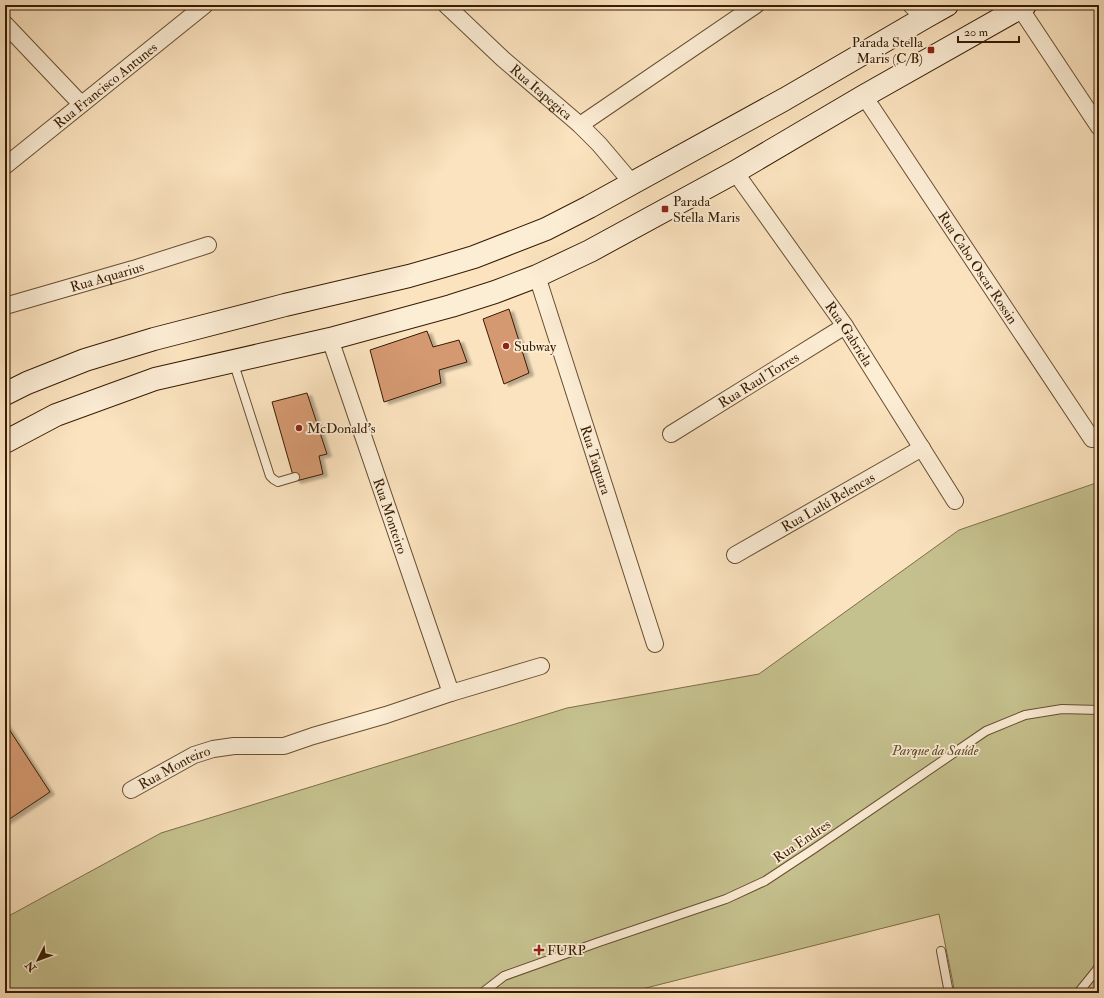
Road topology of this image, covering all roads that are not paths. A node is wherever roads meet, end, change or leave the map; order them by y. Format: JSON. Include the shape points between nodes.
{"nodes":[{"id":1,"x":205,"y":5,"type":"edge"},
{"id":2,"x":446,"y":5,"type":"edge"},
{"id":3,"x":756,"y":5,"type":"edge"},
{"id":4,"x":947,"y":5,"type":"edge"},
{"id":5,"x":1022,"y":6,"type":"edge"},
{"id":6,"x":918,"y":11,"type":"edge"},
{"id":7,"x":5,"y":24,"type":"edge"},
{"id":8,"x":864,"y":96,"type":"junction"},
{"id":9,"x":81,"y":104,"type":"junction"},
{"id":10,"x":580,"y":125,"type":"junction"},
{"id":11,"x":1099,"y":127,"type":"edge"},
{"id":12,"x":5,"y":166,"type":"edge"},
{"id":13,"x":735,"y":172,"type":"junction"},
{"id":14,"x":632,"y":183,"type":"junction"},
{"id":15,"x":208,"y":245,"type":"dead end"},
{"id":16,"x":537,"y":276,"type":"junction"},
{"id":17,"x":5,"y":306,"type":"edge"},
{"id":18,"x":845,"y":326,"type":"junction"},
{"id":19,"x":330,"y":339,"type":"junction"},
{"id":20,"x":233,"y":360,"type":"junction"},
{"id":21,"x":5,"y":394,"type":"edge"},
{"id":22,"x":671,"y":434,"type":"dead end"},
{"id":23,"x":1092,"y":439,"type":"dead end"},
{"id":24,"x":5,"y":442,"type":"edge"},
{"id":25,"x":922,"y":448,"type":"junction"},
{"id":26,"x":295,"y":477,"type":"dead end"},
{"id":27,"x":955,"y":501,"type":"dead end"},
{"id":28,"x":735,"y":555,"type":"dead end"},
{"id":29,"x":655,"y":644,"type":"dead end"},
{"id":30,"x":541,"y":666,"type":"dead end"},
{"id":31,"x":451,"y":693,"type":"junction"},
{"id":32,"x":1099,"y":710,"type":"edge"},
{"id":33,"x":131,"y":790,"type":"dead end"},
{"id":34,"x":941,"y":951,"type":"dead end"},
{"id":35,"x":1099,"y":967,"type":"edge"},
{"id":36,"x":482,"y":993,"type":"edge"},
{"id":37,"x":949,"y":993,"type":"edge"},
{"id":38,"x":1078,"y":993,"type":"edge"}],
"edges":[{"from":1,"to":9,"type":"street","name":"Rua Francisco Antunes"},
{"from":2,"to":10,"type":"street","name":"Rua Itapegica","via":[[503,59]]},
{"from":3,"to":10,"type":"street"},
{"from":4,"to":6,"type":"main road"},
{"from":5,"to":8,"type":"main road"},
{"from":5,"to":11,"type":"street"},
{"from":6,"to":14,"type":"main road","via":[[785,99]]},
{"from":7,"to":9,"type":"street"},
{"from":8,"to":13,"type":"main road"},
{"from":8,"to":23,"type":"street","name":"Rua Cabo Oscar Rossin"},
{"from":9,"to":12,"type":"street","name":"Rua Francisco Antunes"},
{"from":10,"to":14,"type":"street","name":"Rua Itapegica"},
{"from":13,"to":16,"type":"main road","via":[[590,251]]},
{"from":13,"to":18,"type":"street","name":"Rua Gabriela"},
{"from":14,"to":21,"type":"main road","via":[[546,229],[474,257],[408,276],[154,339],[85,360]]},
{"from":15,"to":17,"type":"street","name":"Rua Aquarius"},
{"from":16,"to":19,"type":"main road","via":[[451,306]]},
{"from":16,"to":29,"type":"street","name":"Rua Taquara"},
{"from":18,"to":22,"type":"street","name":"Rua Raul Torres"},
{"from":18,"to":25,"type":"street","name":"Rua Gabriela"},
{"from":19,"to":20,"type":"main road"},
{"from":19,"to":31,"type":"street","name":"Rua Monteiro"},
{"from":20,"to":24,"type":"main road","via":[[155,379],[97,399],[56,415]]},
{"from":20,"to":26,"type":"lane","via":[[270,476],[278,482]]},
{"from":25,"to":27,"type":"street","name":"Rua Gabriela"},
{"from":25,"to":28,"type":"street","name":"Rua Lulú Belencas"},
{"from":30,"to":31,"type":"street","name":"Rua Monteiro"},
{"from":31,"to":33,"type":"street","name":"Rua Monteiro","via":[[284,746],[234,746],[213,749],[194,755]]},
{"from":32,"to":36,"type":"lane","name":"Rua Endres","via":[[1062,709],[1025,715],[986,731],[765,881],[726,899],[504,976]]},
{"from":34,"to":37,"type":"lane"},
{"from":35,"to":38,"type":"lane"}]}
